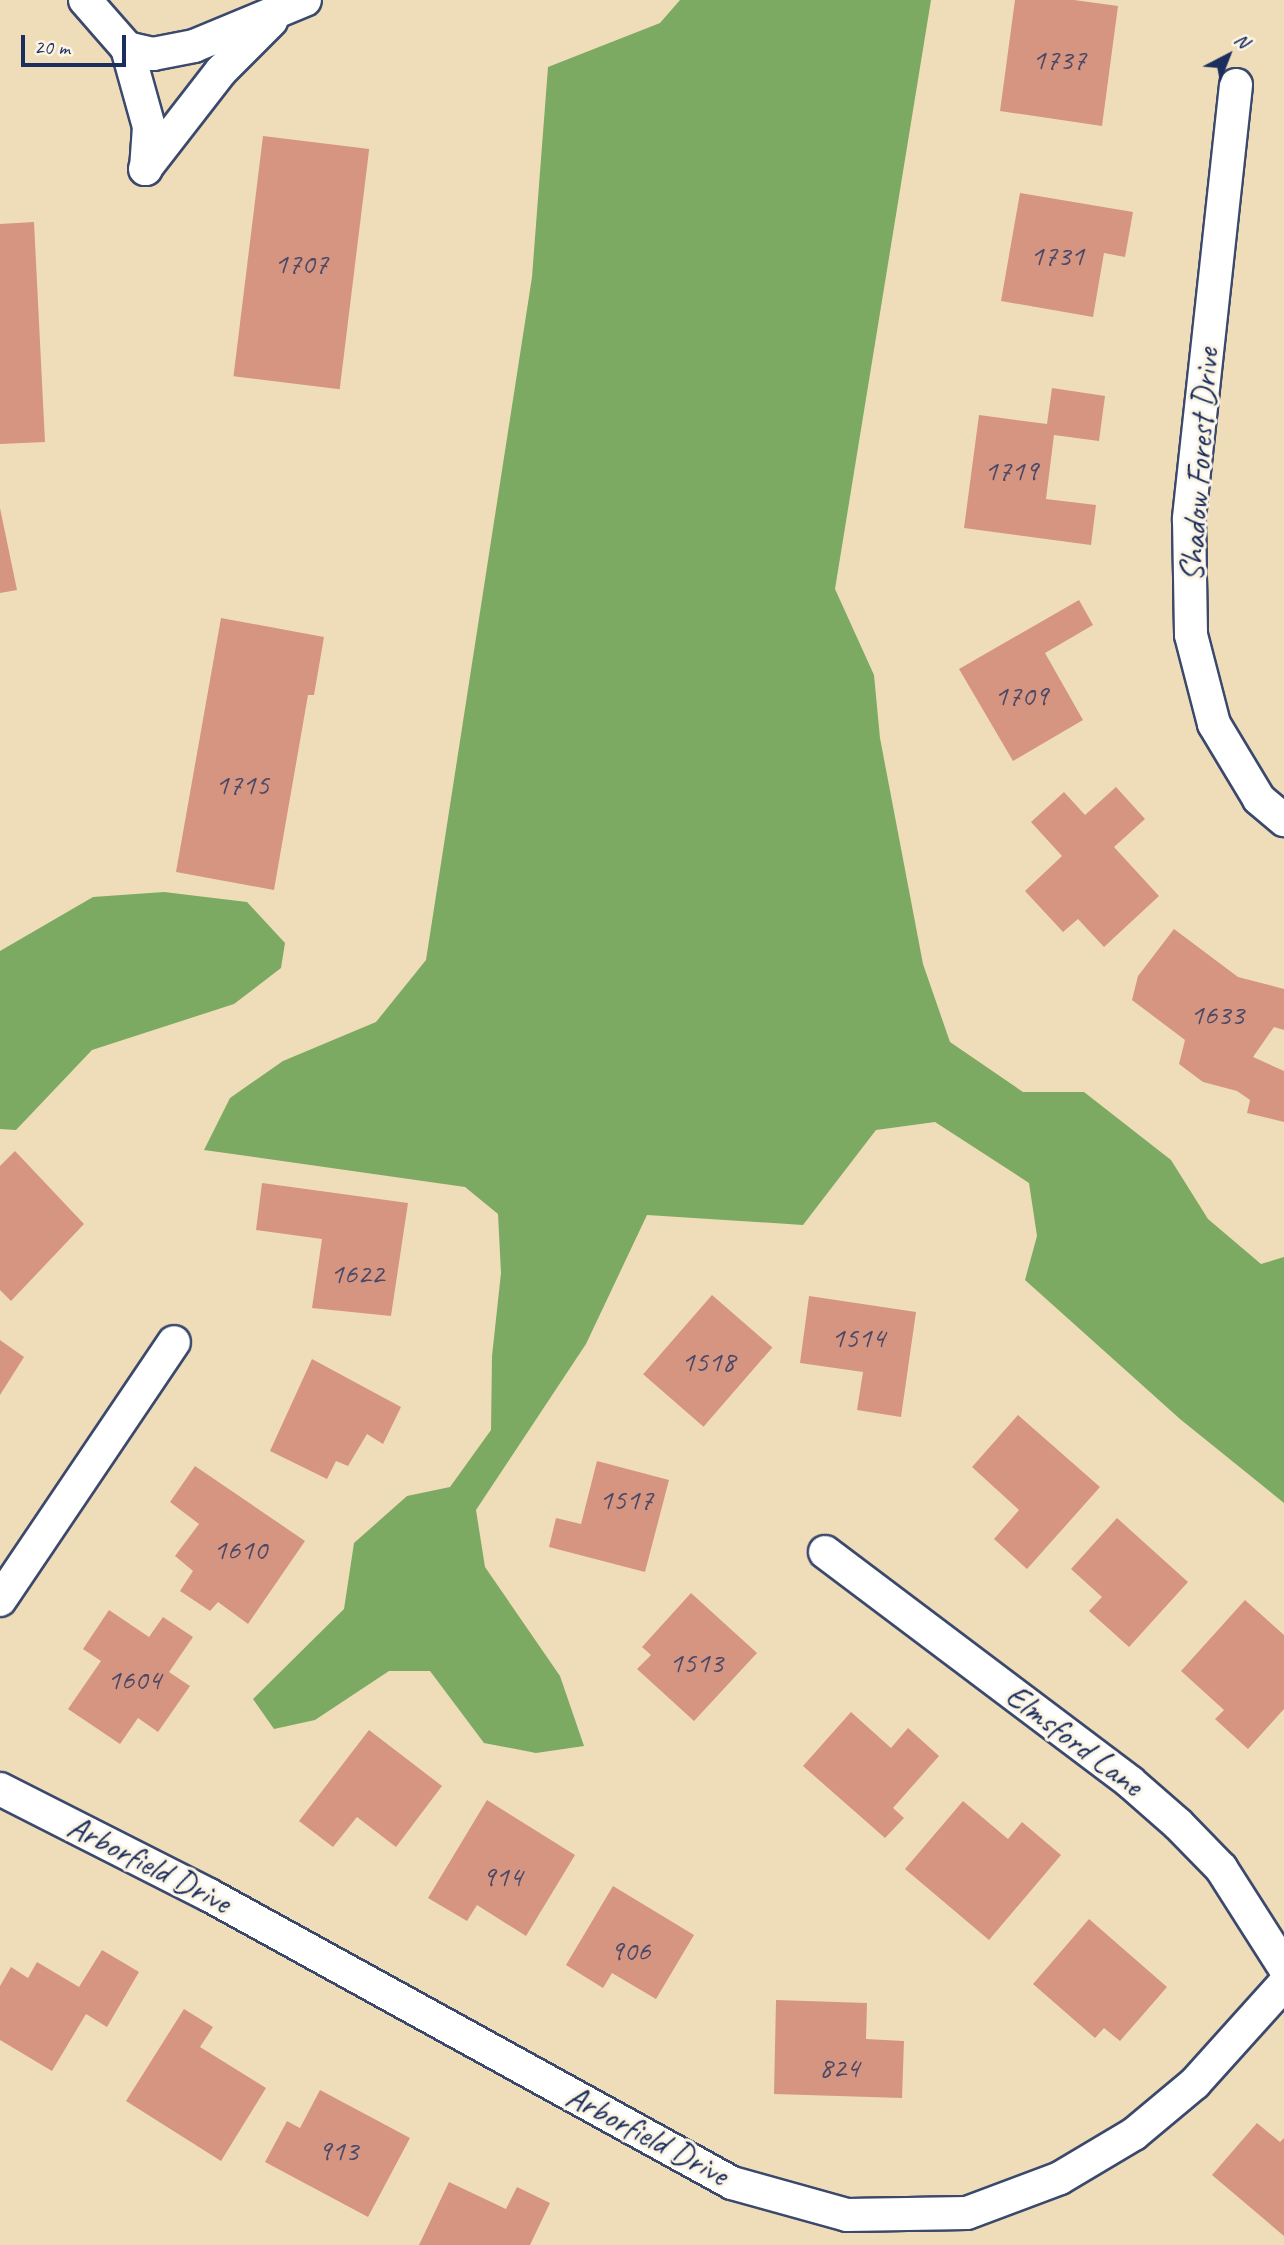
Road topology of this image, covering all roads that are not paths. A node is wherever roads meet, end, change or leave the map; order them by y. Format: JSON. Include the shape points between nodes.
{"nodes":[{"id":1,"x":85,"y":0,"type":"edge"},
{"id":2,"x":295,"y":4,"type":"edge"},
{"id":3,"x":120,"y":26,"type":"edge"},
{"id":4,"x":1236,"y":85,"type":"dead end"},
{"id":5,"x":1284,"y":820,"type":"edge"},
{"id":6,"x":174,"y":1342,"type":"dead end"},
{"id":7,"x":825,"y":1552,"type":"dead end"},
{"id":8,"x":0,"y":1600,"type":"edge"},
{"id":9,"x":0,"y":1789,"type":"edge"},
{"id":10,"x":1284,"y":1967,"type":"edge"},
{"id":11,"x":1284,"y":1984,"type":"edge"}],
"edges":[{"from":1,"to":3,"type":"street"},
{"from":2,"to":3,"type":"street","via":[[169,54]]},
{"from":2,"to":3,"type":"street","via":[[221,71],[145,169],[149,127]]},
{"from":4,"to":5,"type":"street","name":"Shadow Forest Drive","via":[[1189,519],[1191,635],[1214,724],[1259,799]]},
{"from":6,"to":8,"type":"street"},
{"from":7,"to":10,"type":"street","name":"Elmsford Lane","via":[[1130,1782],[1178,1824],[1221,1868]]},
{"from":9,"to":11,"type":"street","name":"Arborfield Drive","via":[[209,1895],[733,2183],[847,2215],[967,2213],[1060,2178],[1134,2134],[1195,2083]]}]}
